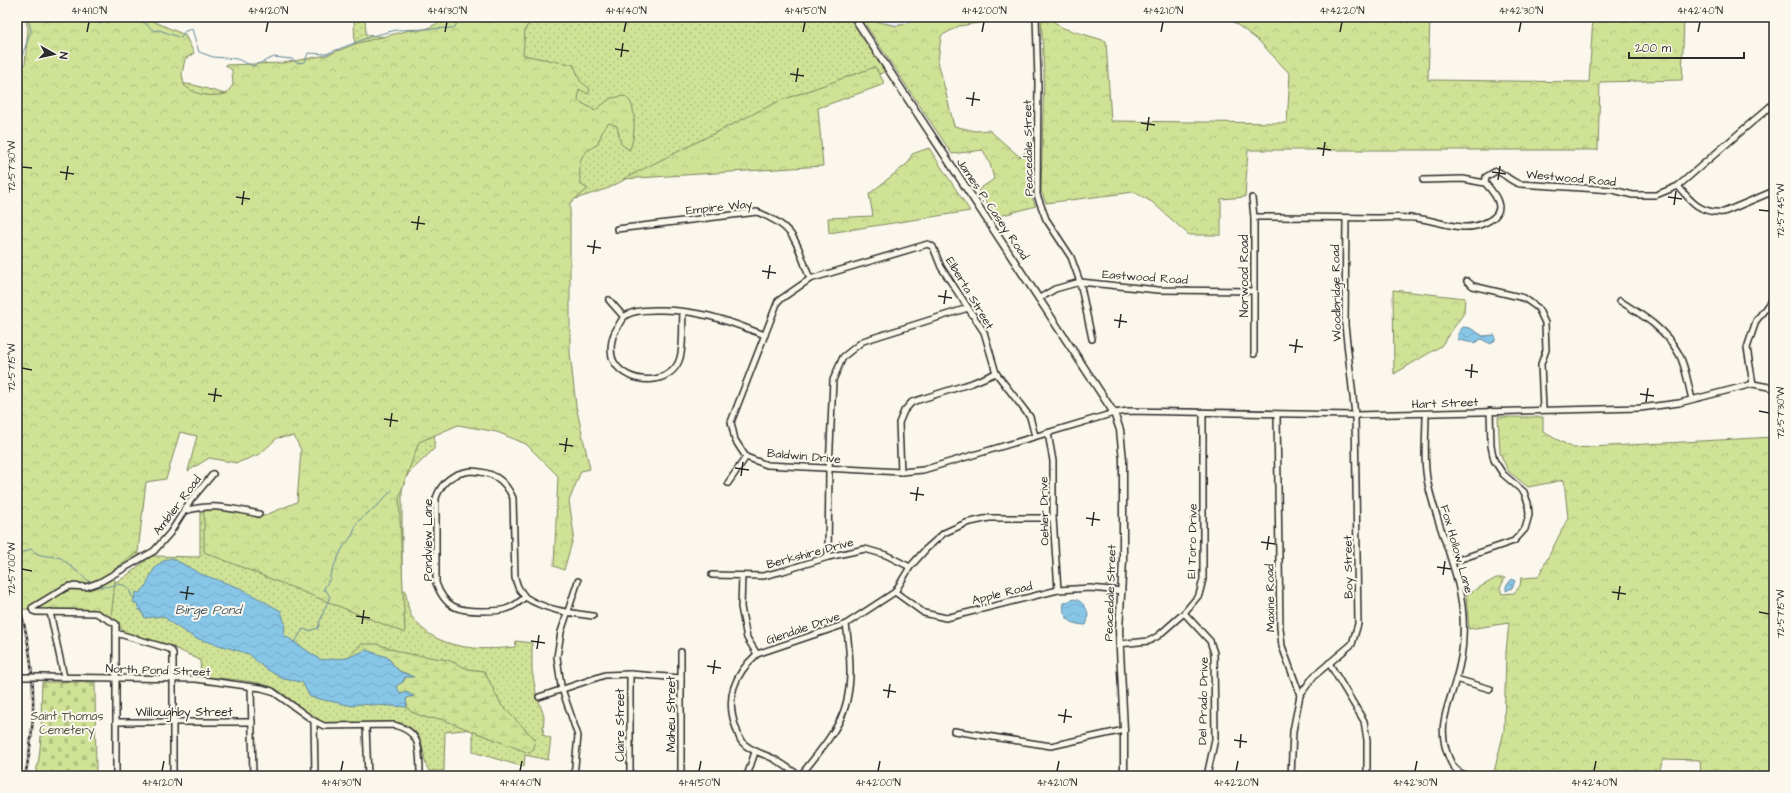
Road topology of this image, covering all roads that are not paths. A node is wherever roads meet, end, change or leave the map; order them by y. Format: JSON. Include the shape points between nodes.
{"nodes":[{"id":1,"x":854,"y":17,"type":"edge"},
{"id":2,"x":1036,"y":17,"type":"edge"},
{"id":3,"x":1774,"y":103,"type":"edge"},
{"id":4,"x":1423,"y":180,"type":"dead end"},
{"id":5,"x":1485,"y":183,"type":"junction"},
{"id":6,"x":1678,"y":186,"type":"junction"},
{"id":7,"x":1774,"y":191,"type":"edge"},
{"id":8,"x":1252,"y":198,"type":"dead end"},
{"id":9,"x":1254,"y":217,"type":"junction"},
{"id":10,"x":1346,"y":218,"type":"junction"},
{"id":11,"x":617,"y":229,"type":"dead end"},
{"id":12,"x":810,"y":279,"type":"junction"},
{"id":13,"x":1467,"y":281,"type":"dead end"},
{"id":14,"x":1080,"y":282,"type":"junction"},
{"id":15,"x":1254,"y":291,"type":"junction"},
{"id":16,"x":1774,"y":297,"type":"edge"},
{"id":17,"x":1040,"y":298,"type":"junction"},
{"id":18,"x":609,"y":300,"type":"dead end"},
{"id":19,"x":1620,"y":301,"type":"dead end"},
{"id":20,"x":968,"y":308,"type":"junction"},
{"id":21,"x":683,"y":312,"type":"junction"},
{"id":22,"x":624,"y":317,"type":"junction"},
{"id":23,"x":765,"y":335,"type":"junction"},
{"id":24,"x":1092,"y":339,"type":"dead end"},
{"id":25,"x":1254,"y":354,"type":"dead end"},
{"id":26,"x":996,"y":373,"type":"junction"},
{"id":27,"x":1753,"y":384,"type":"junction"},
{"id":28,"x":1774,"y":388,"type":"edge"},
{"id":29,"x":1692,"y":399,"type":"junction"},
{"id":30,"x":1543,"y":409,"type":"junction"},
{"id":31,"x":1490,"y":411,"type":"junction"},
{"id":32,"x":1114,"y":413,"type":"junction"},
{"id":33,"x":1203,"y":413,"type":"junction"},
{"id":34,"x":1426,"y":414,"type":"junction"},
{"id":35,"x":1277,"y":415,"type":"junction"},
{"id":36,"x":1355,"y":415,"type":"junction"},
{"id":37,"x":1048,"y":432,"type":"junction"},
{"id":38,"x":1035,"y":436,"type":"junction"},
{"id":39,"x":746,"y":458,"type":"junction"},
{"id":40,"x":829,"y":468,"type":"junction"},
{"id":41,"x":902,"y":472,"type":"junction"},
{"id":42,"x":214,"y":474,"type":"dead end"},
{"id":43,"x":728,"y":483,"type":"dead end"},
{"id":44,"x":184,"y":511,"type":"junction"},
{"id":45,"x":259,"y":514,"type":"dead end"},
{"id":46,"x":1053,"y":518,"type":"junction"},
{"id":47,"x":828,"y":556,"type":"junction"},
{"id":48,"x":1452,"y":562,"type":"junction"},
{"id":49,"x":910,"y":567,"type":"junction"},
{"id":50,"x":712,"y":575,"type":"dead end"},
{"id":51,"x":742,"y":576,"type":"junction"},
{"id":52,"x":578,"y":581,"type":"dead end"},
{"id":53,"x":1058,"y":590,"type":"junction"},
{"id":54,"x":1122,"y":591,"type":"junction"},
{"id":55,"x":895,"y":592,"type":"junction"},
{"id":56,"x":525,"y":597,"type":"junction"},
{"id":57,"x":50,"y":612,"type":"junction"},
{"id":58,"x":567,"y":612,"type":"junction"},
{"id":59,"x":1184,"y":613,"type":"junction"},
{"id":60,"x":593,"y":616,"type":"dead end"},
{"id":61,"x":846,"y":624,"type":"junction"},
{"id":62,"x":116,"y":633,"type":"junction"},
{"id":63,"x":1119,"y":644,"type":"junction"},
{"id":64,"x":680,"y":652,"type":"dead end"},
{"id":65,"x":757,"y":654,"type":"junction"},
{"id":66,"x":1329,"y":663,"type":"junction"},
{"id":67,"x":630,"y":674,"type":"junction"},
{"id":68,"x":20,"y":677,"type":"edge"},
{"id":69,"x":64,"y":677,"type":"junction"},
{"id":70,"x":116,"y":678,"type":"junction"},
{"id":71,"x":681,"y":678,"type":"junction"},
{"id":72,"x":172,"y":679,"type":"junction"},
{"id":73,"x":1456,"y":679,"type":"junction"},
{"id":74,"x":251,"y":687,"type":"junction"},
{"id":75,"x":1490,"y":689,"type":"dead end"},
{"id":76,"x":562,"y":690,"type":"junction"},
{"id":77,"x":1300,"y":695,"type":"junction"},
{"id":78,"x":539,"y":697,"type":"dead end"},
{"id":79,"x":314,"y":721,"type":"junction"},
{"id":80,"x":116,"y":722,"type":"junction"},
{"id":81,"x":172,"y":722,"type":"junction"},
{"id":82,"x":252,"y":722,"type":"junction"},
{"id":83,"x":366,"y":726,"type":"junction"},
{"id":84,"x":954,"y":730,"type":"dead end"},
{"id":85,"x":1124,"y":730,"type":"junction"},
{"id":86,"x":755,"y":752,"type":"junction"},
{"id":87,"x":420,"y":771,"type":"dead end"},
{"id":88,"x":1465,"y":775,"type":"dead end"},
{"id":89,"x":116,"y":776,"type":"edge"},
{"id":90,"x":173,"y":776,"type":"edge"},
{"id":91,"x":253,"y":776,"type":"edge"},
{"id":92,"x":315,"y":776,"type":"edge"},
{"id":93,"x":368,"y":776,"type":"edge"},
{"id":94,"x":574,"y":776,"type":"edge"},
{"id":95,"x":630,"y":776,"type":"edge"},
{"id":96,"x":681,"y":776,"type":"edge"},
{"id":97,"x":747,"y":776,"type":"edge"},
{"id":98,"x":800,"y":776,"type":"edge"},
{"id":99,"x":1124,"y":776,"type":"edge"},
{"id":100,"x":1207,"y":776,"type":"edge"},
{"id":101,"x":1291,"y":776,"type":"edge"},
{"id":102,"x":1367,"y":776,"type":"edge"}],
"edges":[{"from":1,"to":17,"type":"main road","name":"James P. Casey Road"},
{"from":2,"to":14,"type":"street","name":"Peacedale Street","via":[[1037,195],[1046,220],[1071,257]]},
{"from":3,"to":6,"type":"street","name":"Westwood Road"},
{"from":4,"to":5,"type":"street"},
{"from":5,"to":6,"type":"street","name":"Westwood Road","via":[[1486,177],[1496,171],[1510,181],[1520,184],[1613,190],[1633,195],[1656,195]]},
{"from":5,"to":10,"type":"street","via":[[1496,194],[1499,211],[1491,220],[1475,226],[1459,227],[1420,218]]},
{"from":6,"to":7,"type":"street","via":[[1694,205],[1716,213]]},
{"from":8,"to":9,"type":"street","name":"Norwood Road"},
{"from":9,"to":10,"type":"street"},
{"from":9,"to":15,"type":"street","name":"Norwood Road"},
{"from":10,"to":36,"type":"street","name":"Woodbridge Road","via":[[1344,325]]},
{"from":11,"to":12,"type":"street","name":"Empire Way","via":[[757,212],[774,218],[788,229],[796,241]]},
{"from":12,"to":20,"type":"street","name":"Elberta Street","via":[[930,245]]},
{"from":12,"to":23,"type":"street","via":[[778,301]]},
{"from":13,"to":30,"type":"street","via":[[1473,286],[1524,298],[1538,308],[1546,323],[1546,350],[1541,364]]},
{"from":14,"to":15,"type":"street","name":"Eastwood Road","via":[[1158,290]]},
{"from":14,"to":17,"type":"street","name":"Eastwood Road","via":[[1056,289]]},
{"from":14,"to":24,"type":"street","name":"Peacedale Street"},
{"from":15,"to":25,"type":"street","name":"Norwood Road"},
{"from":16,"to":27,"type":"street","via":[[1756,321],[1747,348]]},
{"from":17,"to":32,"type":"main road","name":"James P. Casey Road"},
{"from":18,"to":22,"type":"street"},
{"from":19,"to":29,"type":"street","via":[[1663,331],[1680,356]]},
{"from":20,"to":26,"type":"street","name":"Elberta Street","via":[[984,332]]},
{"from":20,"to":40,"type":"street","via":[[864,341],[843,357],[833,380]]},
{"from":21,"to":22,"type":"street","via":[[643,310]]},
{"from":21,"to":22,"type":"street","via":[[680,358],[671,373],[658,379],[641,380],[630,376],[614,362],[611,349],[614,334]]},
{"from":21,"to":23,"type":"street","via":[[706,315]]},
{"from":23,"to":39,"type":"street","via":[[731,422],[736,440]]},
{"from":26,"to":38,"type":"street","name":"Elberta Street","via":[[1030,417]]},
{"from":26,"to":41,"type":"street","via":[[912,402],[904,411],[899,423]]},
{"from":27,"to":28,"type":"street","name":"Hart Street"},
{"from":27,"to":29,"type":"street","name":"Hart Street"},
{"from":29,"to":30,"type":"street","name":"Hart Street","via":[[1663,406]]},
{"from":30,"to":31,"type":"street","name":"Hart Street"},
{"from":31,"to":34,"type":"street","name":"Hart Street"},
{"from":31,"to":48,"type":"street","via":[[1494,460],[1503,474],[1524,492],[1530,514],[1525,529],[1514,541]]},
{"from":32,"to":33,"type":"street","name":"Hart Street"},
{"from":32,"to":37,"type":"street","name":"Baldwin Drive"},
{"from":32,"to":54,"type":"main road","name":"Peacedale Street","via":[[1120,430],[1123,460]]},
{"from":33,"to":35,"type":"street","name":"Hart Street"},
{"from":33,"to":59,"type":"street","name":"El Toro Drive","via":[[1203,579],[1199,595]]},
{"from":34,"to":36,"type":"street","name":"Hart Street"},
{"from":34,"to":48,"type":"street","name":"Fox Hollow Lane","via":[[1428,484]]},
{"from":35,"to":36,"type":"street","name":"Hart Street"},
{"from":35,"to":77,"type":"street","name":"Maxine Road","via":[[1280,628],[1282,646]]},
{"from":36,"to":66,"type":"street","name":"Boy Street","via":[[1358,624],[1352,644]]},
{"from":37,"to":38,"type":"street","name":"Baldwin Drive"},
{"from":37,"to":46,"type":"street","name":"Oehler Drive","via":[[1053,461]]},
{"from":38,"to":41,"type":"street","name":"Baldwin Drive","via":[[923,470]]},
{"from":39,"to":40,"type":"street","name":"Baldwin Drive","via":[[766,465]]},
{"from":39,"to":43,"type":"street"},
{"from":40,"to":41,"type":"street","name":"Baldwin Drive"},
{"from":40,"to":47,"type":"street"},
{"from":42,"to":44,"type":"street","name":"Ambler Road"},
{"from":44,"to":45,"type":"street","via":[[202,506],[220,506]]},
{"from":44,"to":57,"type":"street","name":"Ambler Road","via":[[154,551],[100,582],[86,587],[70,586],[55,592],[34,605],[32,610]]},
{"from":46,"to":49,"type":"street","name":"Glendale Drive","via":[[989,518],[966,523],[944,533],[926,548]]},
{"from":46,"to":53,"type":"street","name":"Oehler Drive"},
{"from":47,"to":49,"type":"street","name":"Berkshire Drive","via":[[865,549],[886,555]]},
{"from":47,"to":51,"type":"street","name":"Berkshire Drive","via":[[763,576]]},
{"from":48,"to":73,"type":"street","name":"Fox Hollow Lane","via":[[1464,620]]},
{"from":49,"to":55,"type":"street","name":"Glendale Drive"},
{"from":50,"to":51,"type":"street","name":"Berkshire Drive"},
{"from":51,"to":65,"type":"street","via":[[742,615],[747,638]]},
{"from":52,"to":58,"type":"street"},
{"from":53,"to":54,"type":"street","name":"Apple Road","via":[[1090,588]]},
{"from":53,"to":55,"type":"street","name":"Apple Road","via":[[946,618],[924,612]]},
{"from":54,"to":63,"type":"main road","name":"Peacedale Street"},
{"from":55,"to":61,"type":"street","name":"Glendale Drive"},
{"from":56,"to":56,"type":"street","name":"Pondview Lane","via":[[515,578],[513,498],[508,487],[501,479],[485,472],[460,472],[451,477],[442,486],[436,498],[435,573],[440,594],[452,606],[469,611],[505,610],[514,607]]},
{"from":56,"to":58,"type":"street","via":[[532,602]]},
{"from":57,"to":62,"type":"street","via":[[96,613],[116,624]]},
{"from":57,"to":69,"type":"street"},
{"from":58,"to":60,"type":"street"},
{"from":58,"to":76,"type":"street","via":[[557,649],[557,670]]},
{"from":59,"to":63,"type":"street","name":"El Toro Drive","via":[[1149,641]]},
{"from":59,"to":100,"type":"street","name":"Del Prado Drive","via":[[1210,641],[1214,653],[1215,739]]},
{"from":61,"to":65,"type":"street","name":"Glendale Drive"},
{"from":61,"to":98,"type":"street","via":[[851,657],[848,699],[836,729]]},
{"from":62,"to":70,"type":"street"},
{"from":62,"to":72,"type":"street","via":[[170,650],[173,653]]},
{"from":63,"to":85,"type":"main road","name":"Peacedale Street"},
{"from":64,"to":71,"type":"street","name":"Maheu Street"},
{"from":65,"to":86,"type":"street","name":"Glendale Drive","via":[[738,676],[732,698],[733,720],[741,742]]},
{"from":66,"to":77,"type":"street","name":"Boy Street","via":[[1314,676]]},
{"from":66,"to":102,"type":"street","via":[[1364,721],[1368,740]]},
{"from":67,"to":71,"type":"street"},
{"from":67,"to":76,"type":"street","via":[[605,675]]},
{"from":67,"to":95,"type":"street","name":"Claire Street"},
{"from":68,"to":69,"type":"street","name":"North Pond Street","bridge":true},
{"from":69,"to":70,"type":"street","name":"North Pond Street"},
{"from":70,"to":72,"type":"street","name":"North Pond Street"},
{"from":70,"to":80,"type":"street"},
{"from":71,"to":96,"type":"street","name":"Maheu Street"},
{"from":72,"to":74,"type":"street","name":"North Pond Street","via":[[196,679]]},
{"from":72,"to":81,"type":"street"},
{"from":73,"to":75,"type":"street"},
{"from":73,"to":88,"type":"street","name":"Fox Hollow Lane","via":[[1445,711],[1443,737],[1451,763],[1458,773]]},
{"from":74,"to":79,"type":"street","name":"North Pond Street","via":[[272,691]]},
{"from":74,"to":82,"type":"street"},
{"from":76,"to":78,"type":"street"},
{"from":76,"to":94,"type":"street","via":[[578,736]]},
{"from":77,"to":101,"type":"street","via":[[1293,731]]},
{"from":79,"to":83,"type":"street","name":"North Pond Street","via":[[324,726]]},
{"from":79,"to":92,"type":"street"},
{"from":80,"to":81,"type":"street","name":"Willoughby Street"},
{"from":80,"to":89,"type":"street"},
{"from":81,"to":82,"type":"street","name":"Willoughby Street"},
{"from":81,"to":90,"type":"street"},
{"from":82,"to":91,"type":"street"},
{"from":83,"to":87,"type":"street","name":"North Pond Street","via":[[394,725],[411,732],[418,741]]},
{"from":83,"to":93,"type":"street"},
{"from":84,"to":85,"type":"street","via":[[1051,746]]},
{"from":85,"to":99,"type":"main road","name":"Peacedale Street"},
{"from":86,"to":97,"type":"street"},
{"from":86,"to":98,"type":"street","name":"Glendale Drive","via":[[773,758]]}]}
